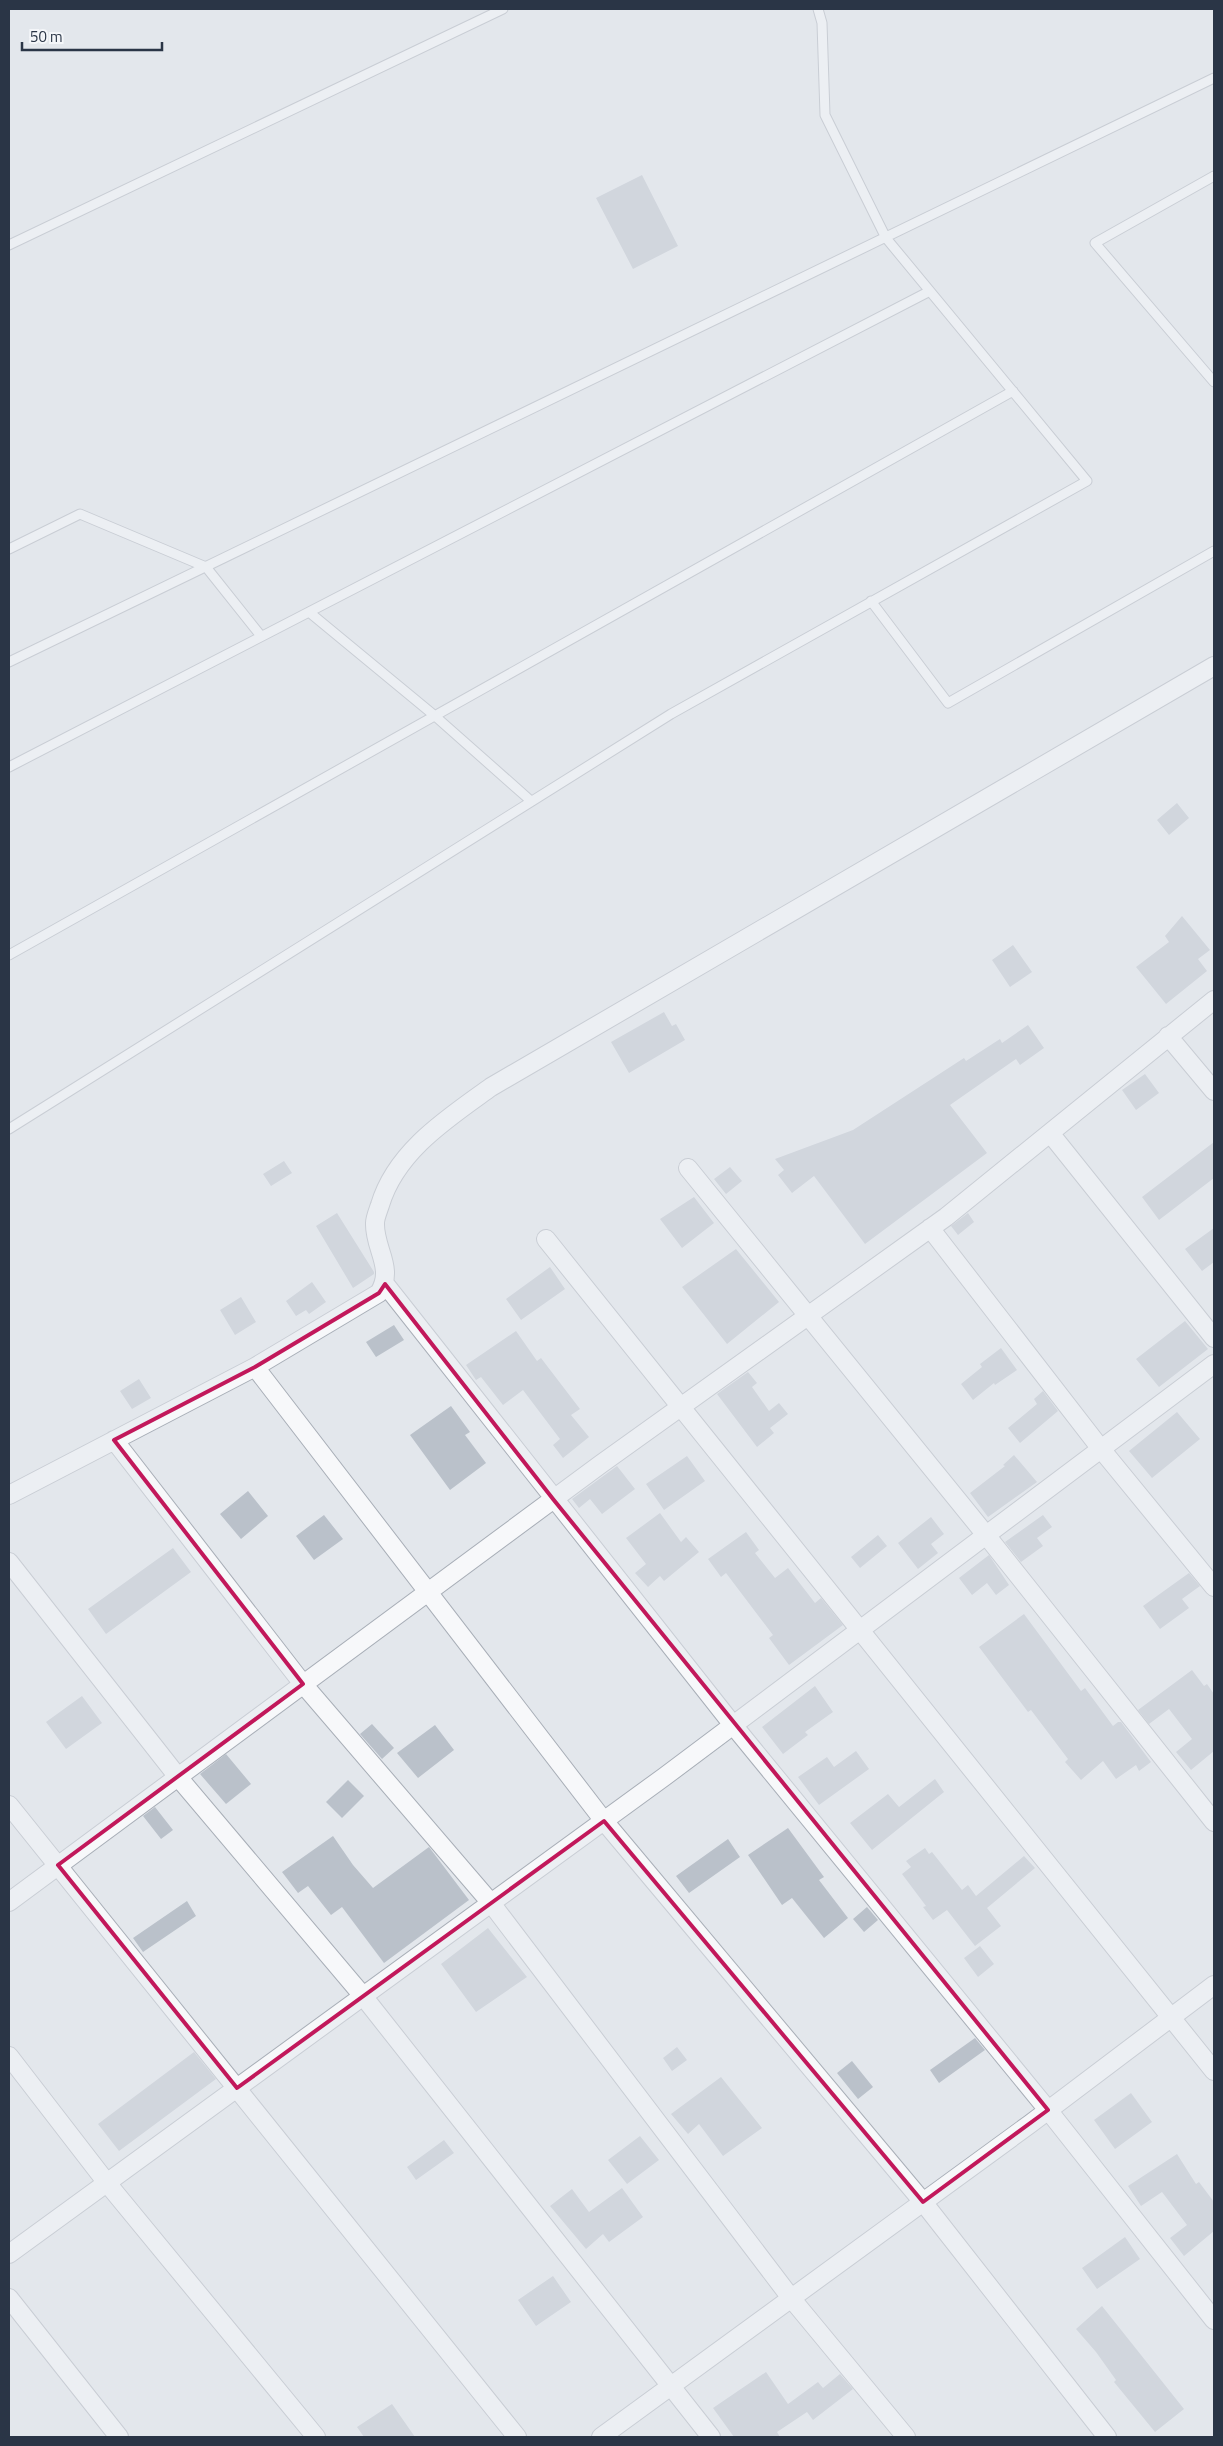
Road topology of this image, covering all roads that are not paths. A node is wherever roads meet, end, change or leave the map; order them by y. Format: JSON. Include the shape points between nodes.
{"nodes":[{"id":1,"x":503,"y":9,"type":"edge"},
{"id":2,"x":818,"y":9,"type":"edge"},
{"id":3,"x":1214,"y":78,"type":"edge"},
{"id":4,"x":1214,"y":176,"type":"edge"},
{"id":5,"x":886,"y":238,"type":"junction"},
{"id":6,"x":9,"y":245,"type":"edge"},
{"id":7,"x":930,"y":291,"type":"junction"},
{"id":8,"x":1214,"y":382,"type":"edge"},
{"id":9,"x":1013,"y":391,"type":"junction"},
{"id":10,"x":9,"y":549,"type":"edge"},
{"id":11,"x":1214,"y":551,"type":"edge"},
{"id":12,"x":206,"y":566,"type":"junction"},
{"id":13,"x":871,"y":602,"type":"junction"},
{"id":14,"x":309,"y":612,"type":"junction"},
{"id":15,"x":261,"y":636,"type":"junction"},
{"id":16,"x":9,"y":662,"type":"edge"},
{"id":17,"x":1214,"y":666,"type":"edge"},
{"id":18,"x":435,"y":716,"type":"junction"},
{"id":19,"x":9,"y":766,"type":"edge"},
{"id":20,"x":531,"y":802,"type":"junction"},
{"id":21,"x":9,"y":955,"type":"edge"},
{"id":22,"x":1214,"y":1000,"type":"edge"},
{"id":23,"x":1168,"y":1036,"type":"junction"},
{"id":24,"x":1214,"y":1091,"type":"edge"},
{"id":25,"x":9,"y":1129,"type":"edge"},
{"id":26,"x":1050,"y":1133,"type":"junction"},
{"id":27,"x":688,"y":1168,"type":"dead end"},
{"id":28,"x":930,"y":1228,"type":"junction"},
{"id":29,"x":546,"y":1239,"type":"dead end"},
{"id":30,"x":385,"y":1284,"type":"junction"},
{"id":31,"x":808,"y":1315,"type":"junction"},
{"id":32,"x":1214,"y":1338,"type":"edge"},
{"id":33,"x":1214,"y":1364,"type":"edge"},
{"id":34,"x":255,"y":1367,"type":"junction"},
{"id":35,"x":681,"y":1407,"type":"junction"},
{"id":36,"x":114,"y":1440,"type":"junction"},
{"id":37,"x":1101,"y":1449,"type":"junction"},
{"id":38,"x":9,"y":1495,"type":"edge"},
{"id":39,"x":553,"y":1499,"type":"junction"},
{"id":40,"x":986,"y":1535,"type":"junction"},
{"id":41,"x":9,"y":1562,"type":"edge"},
{"id":42,"x":1214,"y":1587,"type":"edge"},
{"id":43,"x":429,"y":1591,"type":"junction"},
{"id":44,"x":860,"y":1630,"type":"junction"},
{"id":45,"x":303,"y":1684,"type":"junction"},
{"id":46,"x":734,"y":1725,"type":"junction"},
{"id":47,"x":178,"y":1776,"type":"junction"},
{"id":48,"x":9,"y":1805,"type":"edge"},
{"id":49,"x":604,"y":1821,"type":"junction"},
{"id":50,"x":1214,"y":1822,"type":"edge"},
{"id":51,"x":58,"y":1865,"type":"junction"},
{"id":52,"x":9,"y":1902,"type":"edge"},
{"id":53,"x":491,"y":1903,"type":"junction"},
{"id":54,"x":1214,"y":1985,"type":"edge"},
{"id":55,"x":363,"y":1996,"type":"junction"},
{"id":56,"x":1171,"y":2017,"type":"junction"},
{"id":57,"x":9,"y":2056,"type":"edge"},
{"id":58,"x":1214,"y":2071,"type":"edge"},
{"id":59,"x":237,"y":2088,"type":"junction"},
{"id":60,"x":1048,"y":2110,"type":"junction"},
{"id":61,"x":107,"y":2183,"type":"junction"},
{"id":62,"x":923,"y":2202,"type":"junction"},
{"id":63,"x":9,"y":2254,"type":"edge"},
{"id":64,"x":9,"y":2298,"type":"edge"},
{"id":65,"x":791,"y":2298,"type":"junction"},
{"id":66,"x":1214,"y":2320,"type":"edge"},
{"id":67,"x":670,"y":2387,"type":"junction"},
{"id":68,"x":119,"y":2437,"type":"edge"},
{"id":69,"x":316,"y":2437,"type":"edge"},
{"id":70,"x":518,"y":2437,"type":"edge"},
{"id":71,"x":601,"y":2437,"type":"edge"},
{"id":72,"x":711,"y":2437,"type":"edge"},
{"id":73,"x":906,"y":2437,"type":"edge"},
{"id":74,"x":1108,"y":2437,"type":"edge"}],
"edges":[{"from":1,"to":6,"type":"lane"},
{"from":2,"to":5,"type":"lane","via":[[822,23],[825,115]]},
{"from":3,"to":5,"type":"lane"},
{"from":4,"to":8,"type":"lane","via":[[1094,243]]},
{"from":5,"to":7,"type":"lane"},
{"from":5,"to":12,"type":"lane"},
{"from":7,"to":9,"type":"lane"},
{"from":7,"to":14,"type":"lane"},
{"from":9,"to":13,"type":"lane","via":[[1087,481]]},
{"from":9,"to":18,"type":"lane"},
{"from":10,"to":12,"type":"lane","via":[[80,514]]},
{"from":11,"to":13,"type":"lane","via":[[948,703]]},
{"from":12,"to":15,"type":"lane"},
{"from":12,"to":16,"type":"lane"},
{"from":13,"to":20,"type":"lane","via":[[671,714]]},
{"from":14,"to":15,"type":"lane"},
{"from":14,"to":18,"type":"lane"},
{"from":15,"to":19,"type":"lane"},
{"from":17,"to":30,"type":"street","via":[[491,1086],[441,1123],[408,1154],[384,1189],[375,1223],[386,1269]]},
{"from":18,"to":20,"type":"lane"},
{"from":18,"to":21,"type":"lane"},
{"from":20,"to":25,"type":"lane"},
{"from":22,"to":23,"type":"street"},
{"from":23,"to":24,"type":"street"},
{"from":23,"to":26,"type":"street"},
{"from":26,"to":28,"type":"street"},
{"from":26,"to":32,"type":"street"},
{"from":27,"to":31,"type":"street"},
{"from":28,"to":31,"type":"street"},
{"from":28,"to":37,"type":"street"},
{"from":29,"to":35,"type":"street"},
{"from":30,"to":34,"type":"street","via":[[379,1293]]},
{"from":30,"to":39,"type":"street"},
{"from":31,"to":35,"type":"street"},
{"from":31,"to":40,"type":"street"},
{"from":33,"to":37,"type":"street"},
{"from":34,"to":36,"type":"street"},
{"from":34,"to":43,"type":"street"},
{"from":35,"to":39,"type":"street"},
{"from":35,"to":44,"type":"street"},
{"from":36,"to":38,"type":"street"},
{"from":36,"to":45,"type":"street"},
{"from":37,"to":40,"type":"street"},
{"from":37,"to":42,"type":"street"},
{"from":39,"to":43,"type":"street"},
{"from":39,"to":46,"type":"street"},
{"from":40,"to":44,"type":"street"},
{"from":40,"to":50,"type":"street"},
{"from":41,"to":47,"type":"street"},
{"from":43,"to":45,"type":"street"},
{"from":43,"to":49,"type":"street"},
{"from":44,"to":46,"type":"street"},
{"from":44,"to":56,"type":"street"},
{"from":45,"to":47,"type":"street"},
{"from":45,"to":53,"type":"street"},
{"from":46,"to":49,"type":"street"},
{"from":46,"to":60,"type":"street"},
{"from":47,"to":51,"type":"street"},
{"from":47,"to":55,"type":"street"},
{"from":48,"to":51,"type":"street"},
{"from":49,"to":53,"type":"street"},
{"from":49,"to":62,"type":"street"},
{"from":51,"to":52,"type":"street"},
{"from":51,"to":59,"type":"street"},
{"from":53,"to":55,"type":"street"},
{"from":53,"to":65,"type":"street"},
{"from":54,"to":56,"type":"street"},
{"from":55,"to":59,"type":"street"},
{"from":55,"to":67,"type":"street"},
{"from":56,"to":58,"type":"street"},
{"from":56,"to":60,"type":"street"},
{"from":57,"to":61,"type":"street"},
{"from":59,"to":61,"type":"street"},
{"from":59,"to":70,"type":"street"},
{"from":60,"to":62,"type":"street"},
{"from":60,"to":66,"type":"street"},
{"from":61,"to":63,"type":"street"},
{"from":61,"to":69,"type":"street"},
{"from":62,"to":65,"type":"street"},
{"from":62,"to":74,"type":"street"},
{"from":64,"to":68,"type":"street"},
{"from":65,"to":67,"type":"street"},
{"from":65,"to":73,"type":"street"},
{"from":67,"to":71,"type":"street"},
{"from":67,"to":72,"type":"street"}]}
